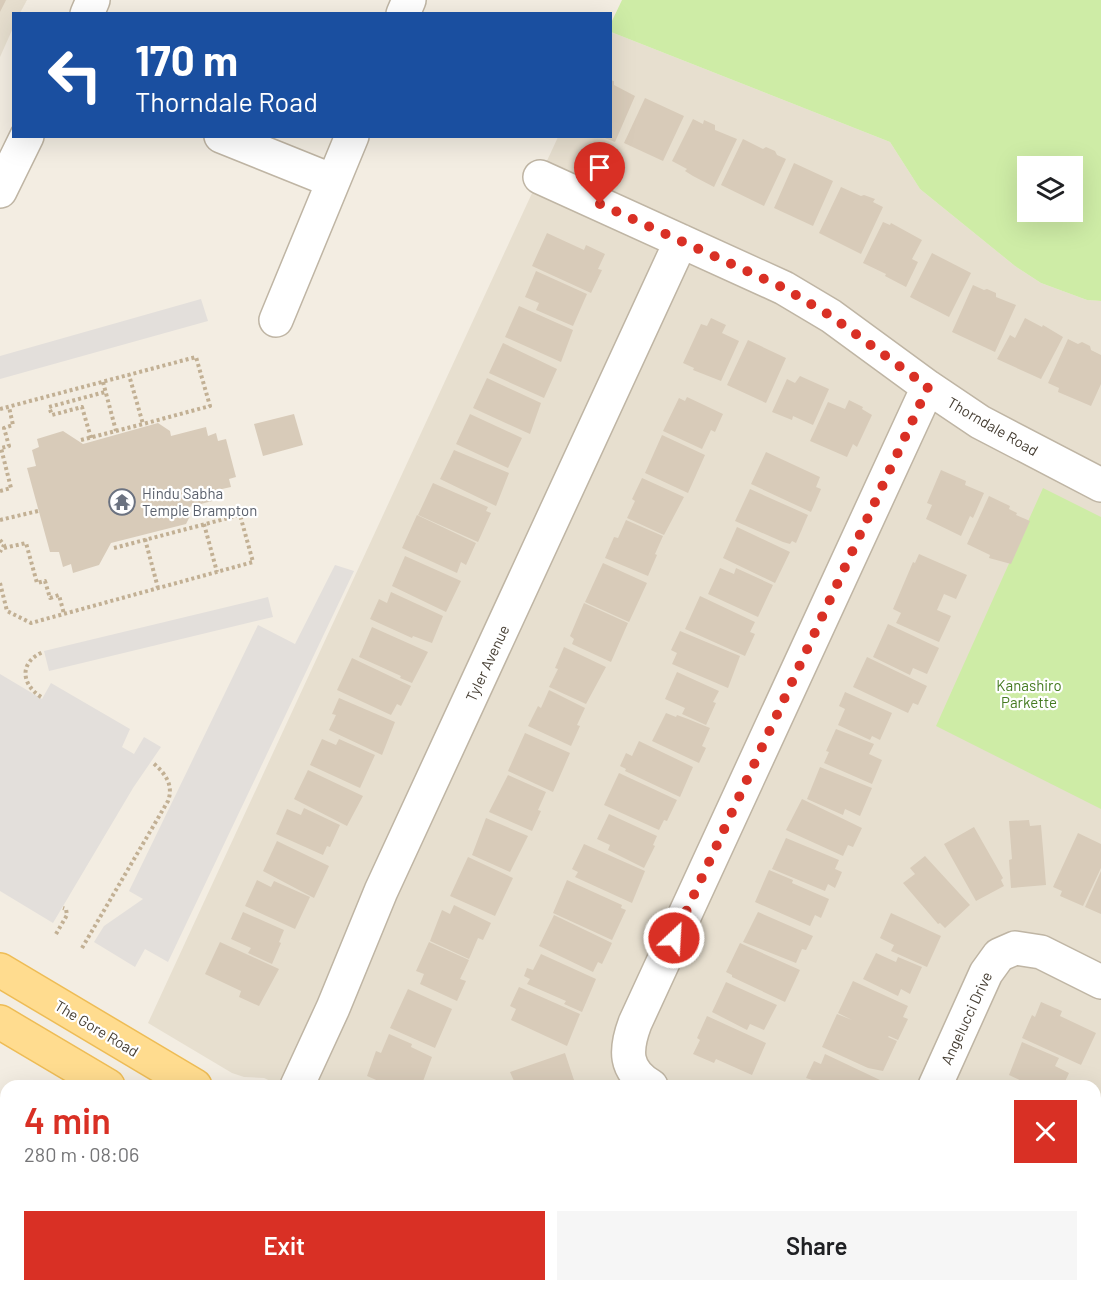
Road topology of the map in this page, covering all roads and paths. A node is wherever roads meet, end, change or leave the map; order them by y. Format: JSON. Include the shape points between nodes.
{"nodes":[{"id":1,"x":26,"y":138,"type":"edge"},
{"id":2,"x":226,"y":138,"type":"edge"},
{"id":3,"x":351,"y":138,"type":"edge"},
{"id":4,"x":540,"y":177,"type":"dead end"},
{"id":5,"x":333,"y":181,"type":"junction"},
{"id":6,"x":0,"y":191,"type":"edge"},
{"id":7,"x":681,"y":241,"type":"junction"},
{"id":8,"x":276,"y":320,"type":"dead end"},
{"id":9,"x":129,"y":375,"type":"junction"},
{"id":10,"x":103,"y":382,"type":"junction"},
{"id":11,"x":928,"y":387,"type":"junction"},
{"id":12,"x":105,"y":392,"type":"junction"},
{"id":13,"x":9,"y":407,"type":"junction"},
{"id":14,"x":0,"y":410,"type":"edge"},
{"id":15,"x":143,"y":424,"type":"junction"},
{"id":16,"x":116,"y":431,"type":"junction"},
{"id":17,"x":91,"y":438,"type":"junction"},
{"id":18,"x":81,"y":440,"type":"dead end"},
{"id":19,"x":1101,"y":485,"type":"edge"},
{"id":20,"x":0,"y":491,"type":"edge"},
{"id":21,"x":38,"y":511,"type":"dead end"},
{"id":22,"x":0,"y":520,"type":"edge"},
{"id":23,"x":204,"y":524,"type":"junction"},
{"id":24,"x":0,"y":540,"type":"edge"},
{"id":25,"x":145,"y":540,"type":"junction"},
{"id":26,"x":114,"y":548,"type":"dead end"},
{"id":27,"x":2,"y":550,"type":"edge"},
{"id":28,"x":217,"y":572,"type":"junction"},
{"id":29,"x":0,"y":583,"type":"edge"},
{"id":30,"x":159,"y":588,"type":"junction"},
{"id":31,"x":64,"y":614,"type":"junction"},
{"id":32,"x":43,"y":652,"type":"dead end"},
{"id":33,"x":41,"y":697,"type":"dead end"},
{"id":34,"x":153,"y":763,"type":"dead end"},
{"id":35,"x":63,"y":908,"type":"dead end"},
{"id":36,"x":56,"y":933,"type":"dead end"},
{"id":37,"x":82,"y":948,"type":"dead end"},
{"id":38,"x":0,"y":970,"type":"edge"},
{"id":39,"x":1101,"y":982,"type":"edge"},
{"id":40,"x":0,"y":1022,"type":"edge"},
{"id":41,"x":98,"y":1080,"type":"edge"},
{"id":42,"x":185,"y":1080,"type":"edge"},
{"id":43,"x":300,"y":1080,"type":"edge"},
{"id":44,"x":641,"y":1080,"type":"edge"},
{"id":45,"x":938,"y":1080,"type":"edge"}],
"edges":[{"from":1,"to":6,"type":"street"},
{"from":2,"to":5,"type":"street"},
{"from":3,"to":5,"type":"street"},
{"from":4,"to":7,"type":"street","name":"Thorndale Road"},
{"from":5,"to":8,"type":"street"},
{"from":7,"to":11,"type":"street","name":"Thorndale Road","via":[[784,288],[831,316]]},
{"from":7,"to":43,"type":"street","name":"Tyler Avenue","via":[[381,891]]},
{"from":9,"to":10,"type":"path"},
{"from":9,"to":15,"type":"path"},
{"from":9,"to":15,"type":"path","via":[[196,357],[210,406]]},
{"from":10,"to":12,"type":"path"},
{"from":10,"to":13,"type":"path"},
{"from":11,"to":19,"type":"street","name":"Thorndale Road","via":[[980,422]]},
{"from":11,"to":44,"type":"street","via":[[635,1023],[628,1052],[631,1068]]},
{"from":12,"to":16,"type":"path"},
{"from":12,"to":17,"type":"path","via":[[49,406],[51,415],[82,407]]},
{"from":13,"to":14,"type":"path"},
{"from":13,"to":20,"type":"path","via":[[13,425],[4,428],[9,446],[1,448],[11,488]]},
{"from":15,"to":16,"type":"path"},
{"from":16,"to":17,"type":"path"},
{"from":17,"to":18,"type":"path"},
{"from":21,"to":22,"type":"path"},
{"from":23,"to":25,"type":"path"},
{"from":23,"to":28,"type":"path"},
{"from":23,"to":28,"type":"path","via":[[240,514],[253,562]]},
{"from":24,"to":27,"type":"path","via":[[4,543]]},
{"from":25,"to":26,"type":"path"},
{"from":25,"to":30,"type":"path"},
{"from":27,"to":31,"type":"path","via":[[26,543],[37,583],[45,581],[50,598],[59,595]]},
{"from":28,"to":30,"type":"path"},
{"from":29,"to":31,"type":"path","via":[[8,611],[31,623]]},
{"from":30,"to":31,"type":"path"},
{"from":32,"to":33,"type":"path","via":[[32,659],[26,671],[28,686]]},
{"from":34,"to":37,"type":"path","via":[[168,780],[168,801]]},
{"from":35,"to":36,"type":"path","via":[[67,915]]},
{"from":38,"to":42,"type":"main road","name":"The Gore Road"},
{"from":39,"to":45,"type":"street","name":"Angelucci Drive","via":[[1041,952],[1015,948],[999,955],[986,973]]},
{"from":40,"to":41,"type":"main road"}]}
